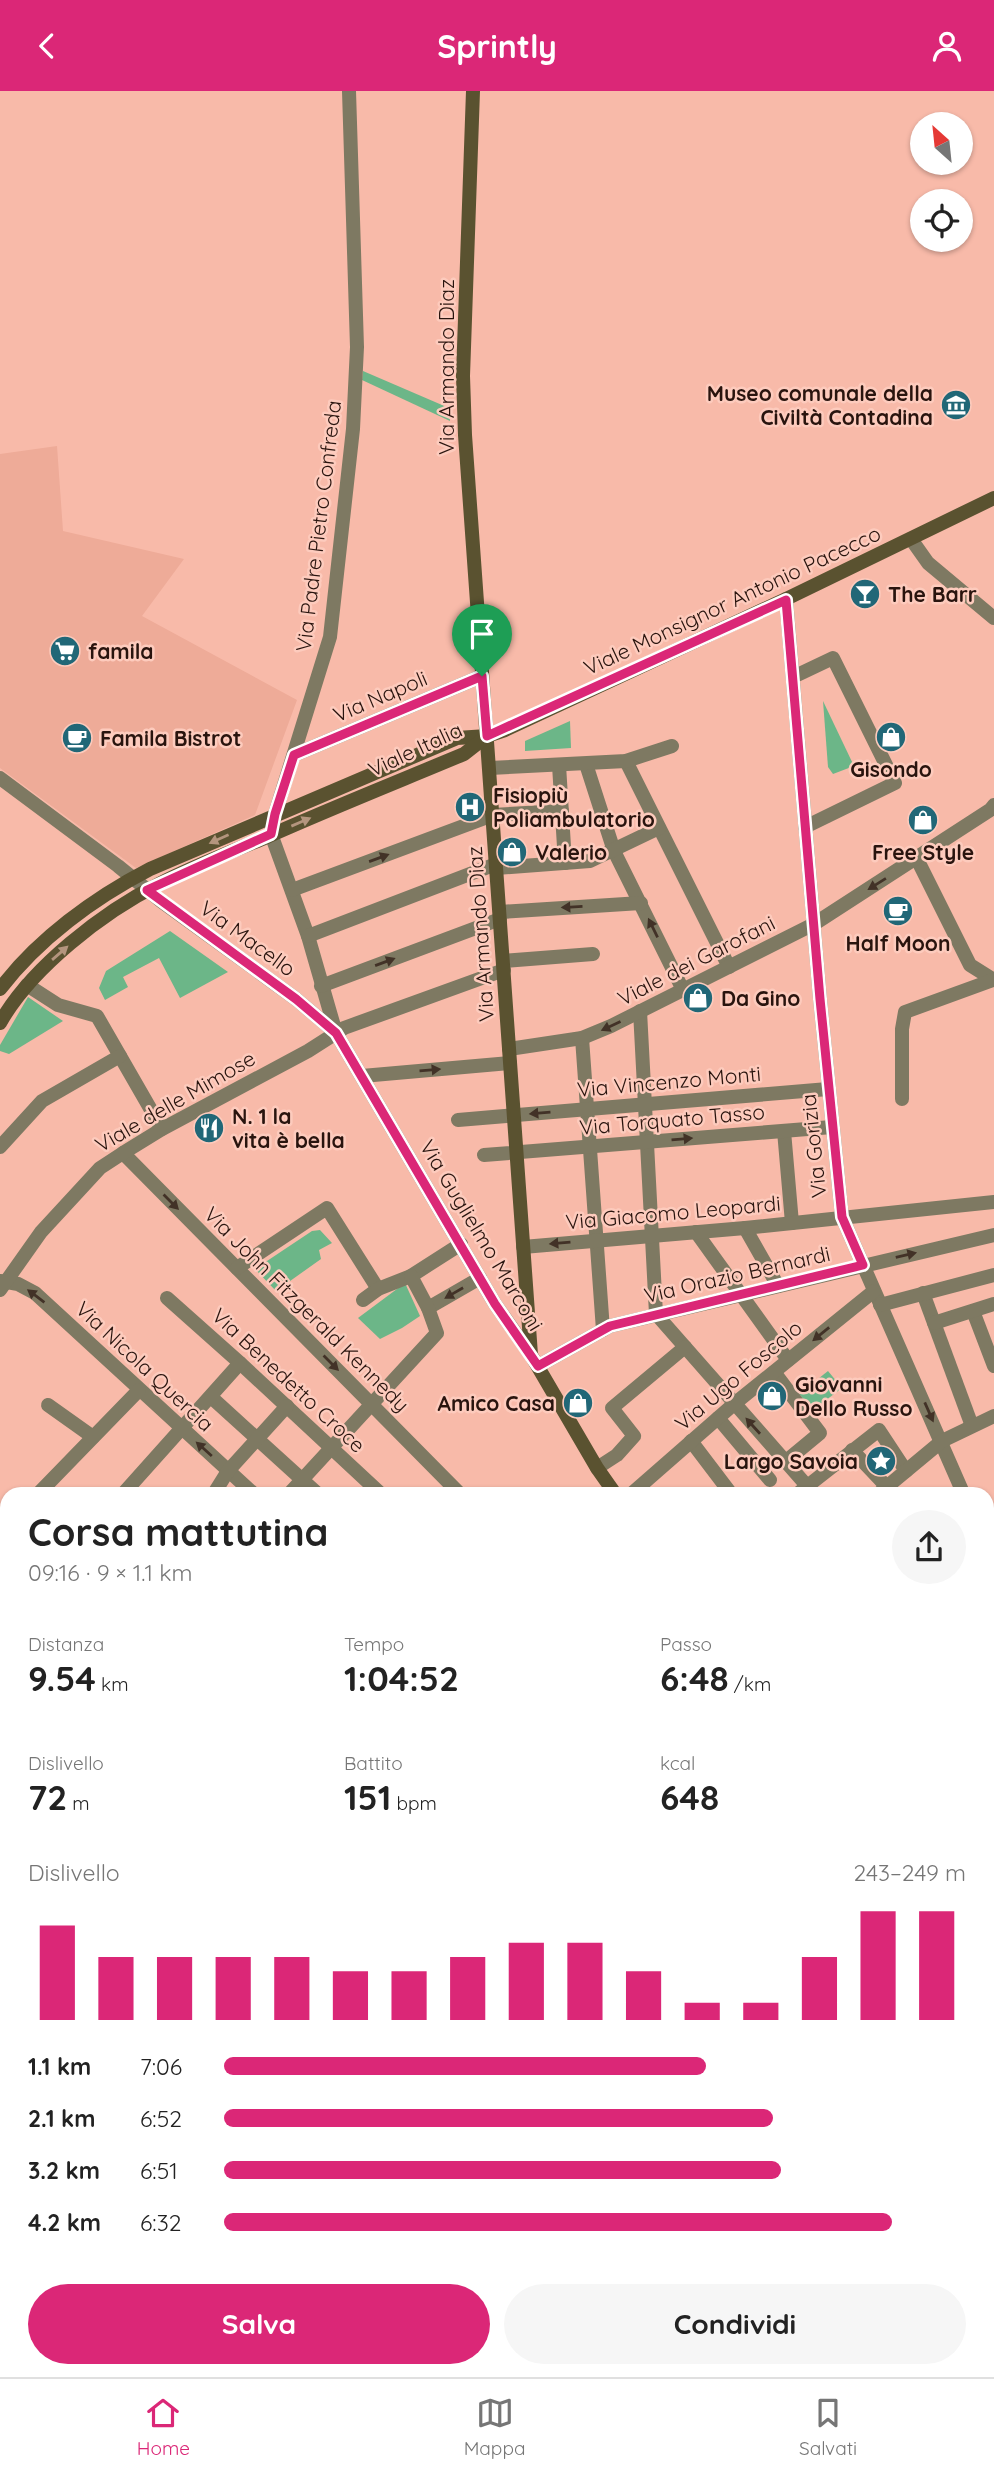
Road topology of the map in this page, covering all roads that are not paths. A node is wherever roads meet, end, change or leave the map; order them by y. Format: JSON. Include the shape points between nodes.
{"nodes":[{"id":1,"x":349,"y":91,"type":"edge"},
{"id":2,"x":473,"y":91,"type":"edge"},
{"id":3,"x":994,"y":498,"type":"edge"},
{"id":4,"x":911,"y":539,"type":"junction"},
{"id":5,"x":786,"y":600,"type":"junction"},
{"id":6,"x":994,"y":618,"type":"edge"},
{"id":7,"x":482,"y":676,"type":"junction"},
{"id":8,"x":793,"y":677,"type":"junction"},
{"id":9,"x":487,"y":736,"type":"junction"},
{"id":10,"x":672,"y":746,"type":"dead end"},
{"id":11,"x":294,"y":755,"type":"junction"},
{"id":12,"x":626,"y":761,"type":"junction"},
{"id":13,"x":586,"y":764,"type":"junction"},
{"id":14,"x":559,"y":765,"type":"junction"},
{"id":15,"x":490,"y":768,"type":"junction"},
{"id":16,"x":0,"y":778,"type":"edge"},
{"id":17,"x":993,"y":810,"type":"edge"},
{"id":18,"x":562,"y":811,"type":"junction"},
{"id":19,"x":275,"y":814,"type":"junction"},
{"id":20,"x":493,"y":815,"type":"junction"},
{"id":21,"x":805,"y":827,"type":"junction"},
{"id":22,"x":659,"y":828,"type":"junction"},
{"id":23,"x":271,"y":834,"type":"junction"},
{"id":24,"x":614,"y":851,"type":"junction"},
{"id":25,"x":917,"y":859,"type":"junction"},
{"id":26,"x":565,"y":863,"type":"junction"},
{"id":27,"x":496,"y":866,"type":"junction"},
{"id":28,"x":132,"y":878,"type":"junction"},
{"id":29,"x":147,"y":890,"type":"junction"},
{"id":30,"x":292,"y":890,"type":"junction"},
{"id":31,"x":640,"y":903,"type":"junction"},
{"id":32,"x":500,"y":916,"type":"junction"},
{"id":33,"x":814,"y":924,"type":"junction"},
{"id":34,"x":307,"y":936,"type":"junction"},
{"id":35,"x":593,"y":954,"type":"dead end"},
{"id":36,"x":504,"y":966,"type":"junction"},
{"id":37,"x":729,"y":967,"type":"junction"},
{"id":38,"x":994,"y":980,"type":"edge"},
{"id":39,"x":27,"y":985,"type":"junction"},
{"id":40,"x":321,"y":986,"type":"junction"},
{"id":41,"x":0,"y":989,"type":"edge"},
{"id":42,"x":683,"y":989,"type":"junction"},
{"id":43,"x":640,"y":1011,"type":"junction"},
{"id":44,"x":0,"y":1023,"type":"edge"},
{"id":45,"x":336,"y":1033,"type":"junction"},
{"id":46,"x":582,"y":1038,"type":"junction"},
{"id":47,"x":120,"y":1056,"type":"junction"},
{"id":48,"x":509,"y":1056,"type":"junction"},
{"id":49,"x":362,"y":1076,"type":"junction"},
{"id":50,"x":828,"y":1089,"type":"junction"},
{"id":51,"x":902,"y":1099,"type":"dead end"},
{"id":52,"x":645,"y":1104,"type":"junction"},
{"id":53,"x":587,"y":1109,"type":"junction"},
{"id":54,"x":513,"y":1115,"type":"junction"},
{"id":55,"x":458,"y":1120,"type":"dead end"},
{"id":56,"x":832,"y":1128,"type":"junction"},
{"id":57,"x":162,"y":1129,"type":"junction"},
{"id":58,"x":784,"y":1131,"type":"junction"},
{"id":59,"x":647,"y":1142,"type":"junction"},
{"id":60,"x":0,"y":1147,"type":"edge"},
{"id":61,"x":590,"y":1147,"type":"junction"},
{"id":62,"x":122,"y":1153,"type":"junction"},
{"id":63,"x":516,"y":1153,"type":"junction"},
{"id":64,"x":484,"y":1156,"type":"dead end"},
{"id":65,"x":994,"y":1202,"type":"edge"},
{"id":66,"x":842,"y":1217,"type":"junction"},
{"id":67,"x":792,"y":1223,"type":"junction"},
{"id":68,"x":745,"y":1228,"type":"junction"},
{"id":69,"x":696,"y":1232,"type":"junction"},
{"id":70,"x":994,"y":1235,"type":"edge"},
{"id":71,"x":652,"y":1236,"type":"junction"},
{"id":72,"x":596,"y":1241,"type":"junction"},
{"id":73,"x":461,"y":1244,"type":"junction"},
{"id":74,"x":523,"y":1247,"type":"junction"},
{"id":75,"x":863,"y":1265,"type":"junction"},
{"id":76,"x":237,"y":1268,"type":"junction"},
{"id":77,"x":994,"y":1275,"type":"edge"},
{"id":78,"x":411,"y":1276,"type":"junction"},
{"id":79,"x":480,"y":1278,"type":"junction"},
{"id":80,"x":1,"y":1284,"type":"edge"},
{"id":81,"x":778,"y":1286,"type":"junction"},
{"id":82,"x":379,"y":1289,"type":"junction"},
{"id":83,"x":874,"y":1290,"type":"junction"},
{"id":84,"x":923,"y":1293,"type":"junction"},
{"id":85,"x":741,"y":1295,"type":"junction"},
{"id":86,"x":167,"y":1298,"type":"dead end"},
{"id":87,"x":363,"y":1300,"type":"dead end"},
{"id":88,"x":994,"y":1304,"type":"edge"},
{"id":89,"x":880,"y":1305,"type":"junction"},
{"id":90,"x":428,"y":1308,"type":"junction"},
{"id":91,"x":973,"y":1311,"type":"junction"},
{"id":92,"x":656,"y":1314,"type":"junction"},
{"id":93,"x":934,"y":1323,"type":"junction"},
{"id":94,"x":603,"y":1330,"type":"junction"},
{"id":95,"x":685,"y":1347,"type":"junction"},
{"id":96,"x":535,"y":1360,"type":"junction"},
{"id":97,"x":788,"y":1360,"type":"junction"},
{"id":98,"x":240,"y":1363,"type":"junction"},
{"id":99,"x":994,"y":1366,"type":"edge"},
{"id":100,"x":774,"y":1372,"type":"junction"},
{"id":101,"x":139,"y":1389,"type":"junction"},
{"id":102,"x":211,"y":1397,"type":"junction"},
{"id":103,"x":734,"y":1404,"type":"junction"},
{"id":104,"x":48,"y":1405,"type":"dead end"},
{"id":105,"x":372,"y":1405,"type":"junction"},
{"id":106,"x":288,"y":1406,"type":"junction"},
{"id":107,"x":994,"y":1416,"type":"edge"},
{"id":108,"x":718,"y":1418,"type":"junction"},
{"id":109,"x":972,"y":1426,"type":"junction"},
{"id":110,"x":183,"y":1429,"type":"junction"},
{"id":111,"x":93,"y":1437,"type":"junction"},
{"id":112,"x":258,"y":1439,"type":"junction"},
{"id":113,"x":691,"y":1441,"type":"junction"},
{"id":114,"x":942,"y":1441,"type":"junction"},
{"id":115,"x":332,"y":1447,"type":"junction"},
{"id":116,"x":852,"y":1450,"type":"junction"},
{"id":117,"x":785,"y":1462,"type":"junction"},
{"id":118,"x":597,"y":1468,"type":"junction"},
{"id":119,"x":228,"y":1471,"type":"junction"},
{"id":120,"x":906,"y":1471,"type":"junction"},
{"id":121,"x":302,"y":1479,"type":"junction"},
{"id":122,"x":770,"y":1481,"type":"dead end"},
{"id":123,"x":45,"y":1487,"type":"edge"},
{"id":124,"x":129,"y":1487,"type":"edge"},
{"id":125,"x":218,"y":1487,"type":"edge"},
{"id":126,"x":246,"y":1487,"type":"edge"},
{"id":127,"x":295,"y":1487,"type":"edge"},
{"id":128,"x":310,"y":1487,"type":"edge"},
{"id":129,"x":374,"y":1487,"type":"edge"},
{"id":130,"x":453,"y":1487,"type":"edge"},
{"id":131,"x":610,"y":1487,"type":"edge"},
{"id":132,"x":639,"y":1487,"type":"edge"},
{"id":133,"x":726,"y":1487,"type":"edge"},
{"id":134,"x":802,"y":1487,"type":"edge"},
{"id":135,"x":811,"y":1487,"type":"edge"},
{"id":136,"x":879,"y":1487,"type":"edge"},
{"id":137,"x":887,"y":1487,"type":"edge"},
{"id":138,"x":958,"y":1487,"type":"edge"}],
"edges":[{"from":1,"to":11,"type":"street","name":"Via Padre Pietro Confreda","via":[[356,347],[353,429],[330,637]]},
{"from":2,"to":7,"type":"main road","name":"Via Armando Diaz","via":[[463,376]]},
{"from":3,"to":4,"type":"main road","name":"Viale Monsignor Antonio Pacecco"},
{"from":4,"to":5,"type":"main road","name":"Viale Monsignor Antonio Pacecco"},
{"from":4,"to":6,"type":"street","via":[[928,563]]},
{"from":5,"to":8,"type":"street","name":"Via Gorizia"},
{"from":5,"to":9,"type":"main road","name":"Viale Monsignor Antonio Pacecco"},
{"from":7,"to":9,"type":"main road","name":"Via Armando Diaz"},
{"from":7,"to":11,"type":"street","name":"Via Napoli"},
{"from":8,"to":21,"type":"street","name":"Via Gorizia"},
{"from":8,"to":21,"type":"street","via":[[833,658],[895,783]]},
{"from":9,"to":15,"type":"main road","name":"Via Armando Diaz"},
{"from":9,"to":19,"type":"main road","name":"Viale Italia","via":[[457,738]]},
{"from":23,"to":9,"type":"main road","name":"Viale Italia","one_way":true,"via":[[464,754]]},
{"from":10,"to":12,"type":"street"},
{"from":11,"to":19,"type":"street","name":"Via Padre Pietro Confreda"},
{"from":12,"to":13,"type":"street"},
{"from":12,"to":22,"type":"street"},
{"from":13,"to":14,"type":"street"},
{"from":13,"to":24,"type":"street"},
{"from":14,"to":15,"type":"street"},
{"from":14,"to":18,"type":"street"},
{"from":15,"to":20,"type":"main road","name":"Via Armando Diaz"},
{"from":16,"to":28,"type":"street","name":"Via Macello"},
{"from":17,"to":25,"type":"street","name":"Viale dei Garofani"},
{"from":18,"to":20,"type":"street"},
{"from":18,"to":26,"type":"street"},
{"from":19,"to":23,"type":"street","name":"Via Padre Pietro Confreda"},
{"from":19,"to":28,"type":"main road","name":"Viale Italia","one_way":true},
{"from":20,"to":27,"type":"main road","name":"Via Armando Diaz"},
{"from":30,"to":20,"type":"street","one_way":true},
{"from":21,"to":33,"type":"street","name":"Via Gorizia"},
{"from":22,"to":24,"type":"street"},
{"from":22,"to":37,"type":"street"},
{"from":23,"to":29,"type":"main road","name":"Viale Italia"},
{"from":23,"to":30,"type":"street"},
{"from":24,"to":26,"type":"street","via":[[590,861]]},
{"from":24,"to":31,"type":"street"},
{"from":25,"to":33,"type":"street","name":"Viale dei Garofani","one_way":true},
{"from":25,"to":38,"type":"street","via":[[971,965]]},
{"from":26,"to":27,"type":"street"},
{"from":27,"to":32,"type":"main road","name":"Via Armando Diaz"},
{"from":27,"to":34,"type":"street"},
{"from":28,"to":29,"type":"street","name":"Via Macello"},
{"from":28,"to":41,"type":"main road","name":"Viale Italia","via":[[55,933]]},
{"from":39,"to":29,"type":"main road","name":"Viale Italia","one_way":true,"via":[[69,945]]},
{"from":29,"to":45,"type":"street","name":"Via Macello"},
{"from":30,"to":34,"type":"street"},
{"from":31,"to":32,"type":"street","one_way":true},
{"from":42,"to":31,"type":"street","one_way":true},
{"from":32,"to":36,"type":"main road","name":"Via Armando Diaz"},
{"from":40,"to":32,"type":"street","one_way":true},
{"from":33,"to":37,"type":"street","name":"Viale dei Garofani"},
{"from":33,"to":50,"type":"street","name":"Via Gorizia"},
{"from":34,"to":40,"type":"street"},
{"from":35,"to":36,"type":"street","name":"Viale delle Mimose"},
{"from":36,"to":45,"type":"street","name":"Viale delle Mimose"},
{"from":36,"to":48,"type":"main road","name":"Via Armando Diaz"},
{"from":37,"to":42,"type":"street","name":"Viale dei Garofani"},
{"from":38,"to":51,"type":"street","via":[[905,1012]]},
{"from":39,"to":44,"type":"main road","name":"Viale Italia"},
{"from":39,"to":47,"type":"street","via":[[58,1005],[97,1016]]},
{"from":40,"to":45,"type":"street"},
{"from":42,"to":43,"type":"street","name":"Viale dei Garofani"},
{"from":43,"to":46,"type":"street","name":"Viale dei Garofani","one_way":true},
{"from":43,"to":52,"type":"street"},
{"from":45,"to":49,"type":"street","name":"Via Guglielmo Marconi"},
{"from":45,"to":57,"type":"street","name":"Viale delle Mimose"},
{"from":46,"to":48,"type":"street","name":"Viale dei Garofani"},
{"from":46,"to":53,"type":"street"},
{"from":47,"to":57,"type":"street"},
{"from":47,"to":60,"type":"street","via":[[42,1101]]},
{"from":49,"to":48,"type":"street","name":"Viale dei Garofani","one_way":true},
{"from":48,"to":54,"type":"main road","name":"Via Armando Diaz"},
{"from":49,"to":73,"type":"street","name":"Via Guglielmo Marconi"},
{"from":50,"to":52,"type":"street","name":"Via Vincenzo Monti"},
{"from":50,"to":56,"type":"street","name":"Via Gorizia"},
{"from":52,"to":53,"type":"street","name":"Via Vincenzo Monti"},
{"from":52,"to":59,"type":"street"},
{"from":53,"to":54,"type":"street","name":"Via Vincenzo Monti","one_way":true},
{"from":53,"to":61,"type":"street"},
{"from":54,"to":55,"type":"street","name":"Via Vincenzo Monti"},
{"from":54,"to":63,"type":"main road","name":"Via Armando Diaz"},
{"from":56,"to":58,"type":"street","name":"Via Torquato Tasso"},
{"from":56,"to":66,"type":"street","name":"Via Gorizia"},
{"from":57,"to":62,"type":"street","name":"Viale delle Mimose"},
{"from":59,"to":58,"type":"street","name":"Via Torquato Tasso","one_way":true},
{"from":58,"to":67,"type":"street"},
{"from":59,"to":61,"type":"street","name":"Via Torquato Tasso"},
{"from":59,"to":71,"type":"street"},
{"from":61,"to":63,"type":"street","name":"Via Torquato Tasso"},
{"from":61,"to":72,"type":"street"},
{"from":62,"to":76,"type":"street","name":"Via John Fitzgerald Kennedy","one_way":true},
{"from":62,"to":80,"type":"street","name":"Viale delle Mimose","via":[[100,1168],[41,1231]]},
{"from":63,"to":64,"type":"street","name":"Via Torquato Tasso"},
{"from":63,"to":74,"type":"main road","name":"Via Armando Diaz"},
{"from":65,"to":66,"type":"street","name":"Via Giacomo Leopardi"},
{"from":66,"to":67,"type":"street","name":"Via Giacomo Leopardi"},
{"from":66,"to":75,"type":"street","name":"Via Gorizia"},
{"from":67,"to":68,"type":"street","name":"Via Giacomo Leopardi"},
{"from":68,"to":69,"type":"street","name":"Via Giacomo Leopardi"},
{"from":68,"to":81,"type":"street"},
{"from":69,"to":71,"type":"street","name":"Via Giacomo Leopardi"},
{"from":69,"to":85,"type":"street"},
{"from":75,"to":70,"type":"street","name":"Via Orazio Bernardi","one_way":true},
{"from":71,"to":72,"type":"street","name":"Via Giacomo Leopardi"},
{"from":71,"to":92,"type":"street"},
{"from":72,"to":74,"type":"street","name":"Via Giacomo Leopardi","one_way":true},
{"from":72,"to":94,"type":"street"},
{"from":73,"to":78,"type":"street"},
{"from":73,"to":79,"type":"street","name":"Via Guglielmo Marconi"},
{"from":74,"to":96,"type":"main road","name":"Via Armando Diaz"},
{"from":75,"to":81,"type":"street","name":"Via Orazio Bernardi"},
{"from":75,"to":83,"type":"street","name":"Via Gorizia"},
{"from":76,"to":82,"type":"street","via":[[327,1208]]},
{"from":76,"to":105,"type":"street","name":"Via John Fitzgerald Kennedy","one_way":true},
{"from":77,"to":84,"type":"street"},
{"from":78,"to":82,"type":"street"},
{"from":78,"to":90,"type":"street"},
{"from":79,"to":90,"type":"street","one_way":true},
{"from":79,"to":96,"type":"street","name":"Via Guglielmo Marconi"},
{"from":101,"to":80,"type":"street","name":"Via Nicola Quercia","one_way":true,"via":[[35,1293],[18,1284]]},
{"from":81,"to":85,"type":"street","name":"Via Orazio Bernardi"},
{"from":82,"to":87,"type":"street"},
{"from":83,"to":89,"type":"street","name":"Via Gorizia"},
{"from":83,"to":97,"type":"street","name":"Via Ugo Foscolo","one_way":true},
{"from":84,"to":89,"type":"street"},
{"from":84,"to":93,"type":"street"},
{"from":85,"to":92,"type":"street","name":"Via Orazio Bernardi"},
{"from":85,"to":97,"type":"street"},
{"from":86,"to":98,"type":"street","name":"Via Benedetto Croce"},
{"from":88,"to":91,"type":"street"},
{"from":89,"to":114,"type":"street","name":"Via Gorizia","one_way":true},
{"from":90,"to":105,"type":"street","via":[[437,1333]]},
{"from":91,"to":93,"type":"street"},
{"from":91,"to":99,"type":"street"},
{"from":92,"to":94,"type":"street","name":"Via Orazio Bernardi"},
{"from":92,"to":95,"type":"street"},
{"from":93,"to":109,"type":"street"},
{"from":94,"to":96,"type":"street","name":"Via Orazio Bernardi"},
{"from":95,"to":103,"type":"street"},
{"from":95,"to":118,"type":"street","via":[[612,1408],[634,1436]]},
{"from":96,"to":118,"type":"main road","name":"Via Guglielmo Marconi"},
{"from":97,"to":100,"type":"street","name":"Via Ugo Foscolo"},
{"from":98,"to":102,"type":"street"},
{"from":98,"to":106,"type":"street","name":"Via Benedetto Croce"},
{"from":100,"to":103,"type":"street","name":"Via Ugo Foscolo"},
{"from":100,"to":117,"type":"street","via":[[820,1433]]},
{"from":101,"to":110,"type":"street","name":"Via Nicola Quercia"},
{"from":101,"to":111,"type":"street"},
{"from":102,"to":110,"type":"street"},
{"from":102,"to":112,"type":"street"},
{"from":103,"to":108,"type":"street","name":"Via Ugo Foscolo"},
{"from":117,"to":103,"type":"street","one_way":true},
{"from":104,"to":111,"type":"street"},
{"from":105,"to":115,"type":"street"},
{"from":105,"to":130,"type":"street","name":"Via John Fitzgerald Kennedy"},
{"from":106,"to":112,"type":"street"},
{"from":106,"to":115,"type":"street","name":"Via Benedetto Croce"},
{"from":107,"to":109,"type":"street"},
{"from":108,"to":113,"type":"street","name":"Via Ugo Foscolo"},
{"from":108,"to":122,"type":"street"},
{"from":109,"to":114,"type":"street"},
{"from":119,"to":110,"type":"street","name":"Via Nicola Quercia","one_way":true},
{"from":110,"to":124,"type":"street"},
{"from":111,"to":123,"type":"street"},
{"from":112,"to":119,"type":"street"},
{"from":112,"to":121,"type":"street"},
{"from":113,"to":132,"type":"street","name":"Via Ugo Foscolo"},
{"from":113,"to":133,"type":"street"},
{"from":114,"to":120,"type":"street"},
{"from":114,"to":138,"type":"street","name":"Via Gorizia"},
{"from":115,"to":121,"type":"street"},
{"from":115,"to":129,"type":"street","name":"Via Benedetto Croce"},
{"from":116,"to":120,"type":"street","via":[[879,1430]]},
{"from":116,"to":135,"type":"street"},
{"from":116,"to":136,"type":"street"},
{"from":117,"to":134,"type":"street"},
{"from":118,"to":131,"type":"main road","name":"Via Guglielmo Marconi"},
{"from":119,"to":125,"type":"street"},
{"from":119,"to":126,"type":"street","name":"Via Nicola Quercia"},
{"from":120,"to":137,"type":"street"},
{"from":121,"to":127,"type":"street"},
{"from":121,"to":128,"type":"street"}]}
